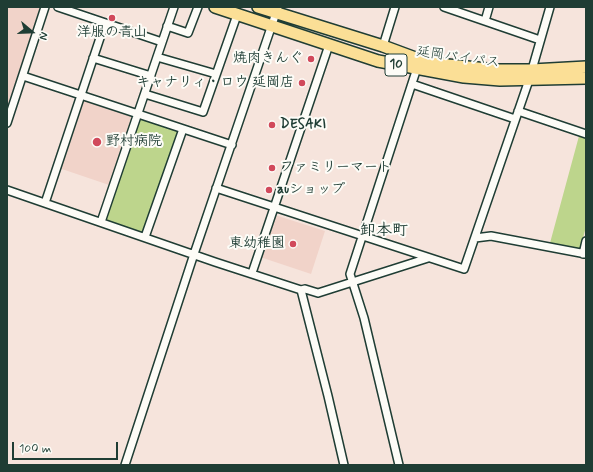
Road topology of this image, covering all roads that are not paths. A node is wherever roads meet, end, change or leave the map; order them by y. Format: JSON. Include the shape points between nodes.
{"nodes":[{"id":1,"x":45,"y":7,"type":"edge"},
{"id":2,"x":58,"y":7,"type":"edge"},
{"id":3,"x":174,"y":7,"type":"edge"},
{"id":4,"x":198,"y":7,"type":"edge"},
{"id":5,"x":215,"y":7,"type":"edge"},
{"id":6,"x":258,"y":7,"type":"edge"},
{"id":7,"x":395,"y":7,"type":"edge"},
{"id":8,"x":444,"y":7,"type":"edge"},
{"id":9,"x":489,"y":7,"type":"edge"},
{"id":10,"x":550,"y":7,"type":"edge"},
{"id":11,"x":277,"y":10,"type":"edge"},
{"id":12,"x":237,"y":15,"type":"junction"},
{"id":13,"x":485,"y":21,"type":"junction"},
{"id":14,"x":105,"y":23,"type":"junction"},
{"id":15,"x":167,"y":26,"type":"junction"},
{"id":16,"x":271,"y":26,"type":"junction"},
{"id":17,"x":540,"y":40,"type":"junction"},
{"id":18,"x":162,"y":42,"type":"junction"},
{"id":19,"x":328,"y":45,"type":"junction"},
{"id":20,"x":383,"y":46,"type":"junction"},
{"id":21,"x":157,"y":57,"type":"junction"},
{"id":22,"x":93,"y":58,"type":"junction"},
{"id":23,"x":586,"y":67,"type":"edge"},
{"id":24,"x":417,"y":68,"type":"junction"},
{"id":25,"x":216,"y":74,"type":"junction"},
{"id":26,"x":530,"y":75,"type":"junction"},
{"id":27,"x":23,"y":76,"type":"junction"},
{"id":28,"x":151,"y":76,"type":"junction"},
{"id":29,"x":586,"y":78,"type":"edge"},
{"id":30,"x":412,"y":84,"type":"junction"},
{"id":31,"x":145,"y":94,"type":"junction"},
{"id":32,"x":80,"y":95,"type":"junction"},
{"id":33,"x":138,"y":114,"type":"junction"},
{"id":34,"x":516,"y":115,"type":"junction"},
{"id":35,"x":7,"y":123,"type":"edge"},
{"id":36,"x":183,"y":129,"type":"junction"},
{"id":37,"x":586,"y":134,"type":"edge"},
{"id":38,"x":232,"y":144,"type":"junction"},
{"id":39,"x":216,"y":188,"type":"junction"},
{"id":40,"x":7,"y":190,"type":"edge"},
{"id":41,"x":45,"y":203,"type":"junction"},
{"id":42,"x":274,"y":207,"type":"junction"},
{"id":43,"x":101,"y":222,"type":"junction"},
{"id":44,"x":362,"y":236,"type":"junction"},
{"id":45,"x":145,"y":237,"type":"junction"},
{"id":46,"x":475,"y":238,"type":"junction"},
{"id":47,"x":586,"y":241,"type":"edge"},
{"id":48,"x":194,"y":254,"type":"junction"},
{"id":49,"x":584,"y":254,"type":"edge"},
{"id":50,"x":428,"y":258,"type":"junction"},
{"id":51,"x":252,"y":274,"type":"junction"},
{"id":52,"x":352,"y":282,"type":"junction"},
{"id":53,"x":301,"y":290,"type":"junction"},
{"id":54,"x":125,"y":465,"type":"edge"},
{"id":55,"x":344,"y":465,"type":"edge"},
{"id":56,"x":399,"y":465,"type":"edge"}],
"edges":[{"from":1,"to":27,"type":"street"},
{"from":2,"to":14,"type":"street"},
{"from":3,"to":15,"type":"street"},
{"from":4,"to":15,"type":"street","via":[[188,32]]},
{"from":5,"to":12,"type":"highway","name":"延岡バイパス","number":"10"},
{"from":6,"to":11,"type":"highway","name":"延岡バイパス","number":"10"},
{"from":7,"to":20,"type":"street"},
{"from":8,"to":13,"type":"street"},
{"from":9,"to":13,"type":"street"},
{"from":10,"to":17,"type":"street"},
{"from":11,"to":16,"type":"street"},
{"from":11,"to":20,"type":"highway","name":"延岡バイパス","number":"10"},
{"from":12,"to":16,"type":"highway","name":"延岡バイパス","number":"10"},
{"from":12,"to":25,"type":"street"},
{"from":13,"to":17,"type":"street"},
{"from":14,"to":18,"type":"street"},
{"from":14,"to":22,"type":"street"},
{"from":15,"to":18,"type":"street"},
{"from":16,"to":19,"type":"highway","name":"延岡バイパス","number":"10"},
{"from":16,"to":38,"type":"street"},
{"from":17,"to":26,"type":"street"},
{"from":18,"to":21,"type":"street"},
{"from":19,"to":24,"type":"highway","name":"延岡バイパス","number":"10","via":[[378,61]]},
{"from":19,"to":42,"type":"street"},
{"from":20,"to":26,"type":"highway","name":"延岡バイパス","number":"10","via":[[418,59],[448,65]]},
{"from":21,"to":25,"type":"street"},
{"from":21,"to":28,"type":"street"},
{"from":22,"to":28,"type":"street"},
{"from":22,"to":32,"type":"street"},
{"from":23,"to":26,"type":"highway","name":"延岡バイパス","number":"10"},
{"from":24,"to":26,"type":"highway","name":"延岡バイパス","number":"10","via":[[464,77],[500,80]]},
{"from":24,"to":30,"type":"street"},
{"from":25,"to":31,"type":"street","via":[[203,112]]},
{"from":26,"to":29,"type":"highway","name":"延岡バイパス","number":"10"},
{"from":26,"to":34,"type":"street"},
{"from":27,"to":32,"type":"street"},
{"from":27,"to":35,"type":"street"},
{"from":28,"to":31,"type":"street"},
{"from":30,"to":34,"type":"street"},
{"from":30,"to":44,"type":"street"},
{"from":31,"to":33,"type":"street"},
{"from":32,"to":33,"type":"street"},
{"from":32,"to":41,"type":"street"},
{"from":33,"to":36,"type":"street"},
{"from":33,"to":43,"type":"street"},
{"from":34,"to":37,"type":"street"},
{"from":34,"to":46,"type":"street"},
{"from":36,"to":38,"type":"street"},
{"from":36,"to":45,"type":"street"},
{"from":38,"to":39,"type":"street"},
{"from":39,"to":42,"type":"street"},
{"from":39,"to":48,"type":"street"},
{"from":40,"to":41,"type":"street"},
{"from":41,"to":43,"type":"street"},
{"from":42,"to":44,"type":"street"},
{"from":42,"to":51,"type":"street"},
{"from":43,"to":45,"type":"street"},
{"from":44,"to":50,"type":"street"},
{"from":44,"to":52,"type":"street","via":[[350,274]]},
{"from":45,"to":48,"type":"street"},
{"from":46,"to":49,"type":"street","via":[[491,236]]},
{"from":46,"to":50,"type":"street","via":[[464,269]]},
{"from":47,"to":49,"type":"street"},
{"from":48,"to":51,"type":"street"},
{"from":48,"to":54,"type":"street"},
{"from":50,"to":52,"type":"street"},
{"from":51,"to":53,"type":"street"},
{"from":52,"to":53,"type":"street","via":[[318,293]]},
{"from":52,"to":56,"type":"street","via":[[364,318]]},
{"from":53,"to":55,"type":"street"}]}
